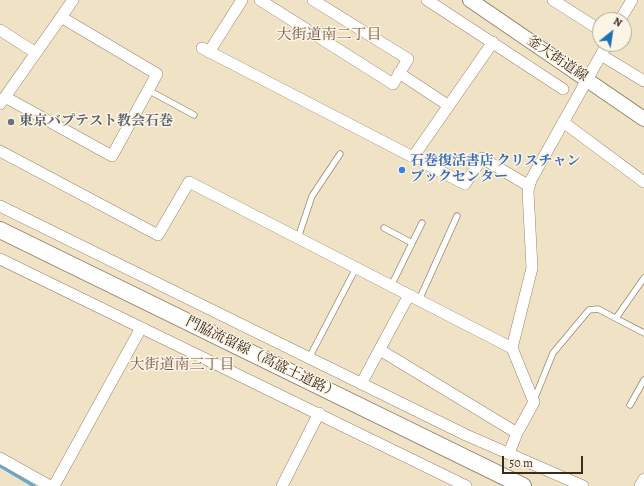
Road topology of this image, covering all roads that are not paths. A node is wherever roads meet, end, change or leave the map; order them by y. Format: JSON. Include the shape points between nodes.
{"nodes":[{"id":1,"x":73,"y":0,"type":"edge"},
{"id":2,"x":242,"y":0,"type":"edge"},
{"id":3,"x":260,"y":0,"type":"edge"},
{"id":4,"x":313,"y":0,"type":"edge"},
{"id":5,"x":470,"y":0,"type":"edge"},
{"id":6,"x":553,"y":0,"type":"edge"},
{"id":7,"x":632,"y":0,"type":"edge"},
{"id":8,"x":435,"y":2,"type":"edge"},
{"id":9,"x":625,"y":12,"type":"edge"},
{"id":10,"x":61,"y":18,"type":"junction"},
{"id":11,"x":592,"y":25,"type":"edge"},
{"id":12,"x":0,"y":30,"type":"edge"},
{"id":13,"x":493,"y":42,"type":"junction"},
{"id":14,"x":603,"y":52,"type":"edge"},
{"id":15,"x":36,"y":53,"type":"junction"},
{"id":16,"x":601,"y":55,"type":"junction"},
{"id":17,"x":399,"y":73,"type":"junction"},
{"id":18,"x":587,"y":79,"type":"junction"},
{"id":19,"x":644,"y":81,"type":"edge"},
{"id":20,"x":563,"y":89,"type":"dead end"},
{"id":21,"x":148,"y":90,"type":"junction"},
{"id":22,"x":2,"y":101,"type":"edge"},
{"id":23,"x":449,"y":106,"type":"junction"},
{"id":24,"x":194,"y":115,"type":"dead end"},
{"id":25,"x":644,"y":118,"type":"edge"},
{"id":26,"x":563,"y":122,"type":"junction"},
{"id":27,"x":0,"y":151,"type":"edge"},
{"id":28,"x":340,"y":154,"type":"dead end"},
{"id":29,"x":413,"y":157,"type":"junction"},
{"id":30,"x":644,"y":182,"type":"edge"},
{"id":31,"x":529,"y":186,"type":"junction"},
{"id":32,"x":0,"y":206,"type":"edge"},
{"id":33,"x":457,"y":216,"type":"dead end"},
{"id":34,"x":422,"y":222,"type":"dead end"},
{"id":35,"x":384,"y":228,"type":"dead end"},
{"id":36,"x":0,"y":230,"type":"edge"},
{"id":37,"x":298,"y":238,"type":"junction"},
{"id":38,"x":412,"y":243,"type":"junction"},
{"id":39,"x":0,"y":259,"type":"edge"},
{"id":40,"x":356,"y":268,"type":"junction"},
{"id":41,"x":644,"y":278,"type":"edge"},
{"id":42,"x":391,"y":286,"type":"junction"},
{"id":43,"x":414,"y":298,"type":"junction"},
{"id":44,"x":616,"y":318,"type":"junction"},
{"id":45,"x":141,"y":328,"type":"junction"},
{"id":46,"x":644,"y":333,"type":"edge"},
{"id":47,"x":512,"y":348,"type":"junction"},
{"id":48,"x":380,"y":350,"type":"junction"},
{"id":49,"x":309,"y":358,"type":"junction"},
{"id":50,"x":644,"y":380,"type":"edge"},
{"id":51,"x":362,"y":384,"type":"junction"},
{"id":52,"x":534,"y":402,"type":"junction"},
{"id":53,"x":630,"y":405,"type":"dead end"},
{"id":54,"x":319,"y":413,"type":"junction"},
{"id":55,"x":517,"y":433,"type":"junction"},
{"id":56,"x":509,"y":454,"type":"junction"},
{"id":57,"x":0,"y":458,"type":"edge"},
{"id":58,"x":644,"y":479,"type":"edge"},
{"id":59,"x":50,"y":486,"type":"edge"},
{"id":60,"x":54,"y":486,"type":"edge"},
{"id":61,"x":282,"y":486,"type":"edge"},
{"id":62,"x":466,"y":486,"type":"edge"},
{"id":63,"x":523,"y":486,"type":"edge"},
{"id":64,"x":583,"y":486,"type":"edge"},
{"id":65,"x":640,"y":486,"type":"edge"}],
"edges":[{"from":1,"to":10,"type":"street"},
{"from":2,"to":29,"type":"street","via":[[206,50]]},
{"from":3,"to":17,"type":"street","via":[[393,84]]},
{"from":4,"to":17,"type":"street","via":[[408,59]]},
{"from":5,"to":18,"type":"street","name":"釜大街道線"},
{"from":6,"to":11,"type":"street"},
{"from":7,"to":9,"type":"street"},
{"from":8,"to":13,"type":"street"},
{"from":10,"to":15,"type":"street"},
{"from":10,"to":21,"type":"street","via":[[157,74]]},
{"from":12,"to":15,"type":"street"},
{"from":13,"to":20,"type":"street"},
{"from":13,"to":23,"type":"street"},
{"from":14,"to":16,"type":"street"},
{"from":15,"to":22,"type":"street"},
{"from":16,"to":18,"type":"street"},
{"from":16,"to":19,"type":"street"},
{"from":17,"to":23,"type":"street"},
{"from":18,"to":25,"type":"street","name":"釜大街道線"},
{"from":18,"to":26,"type":"street"},
{"from":21,"to":22,"type":"street","via":[[112,156]]},
{"from":21,"to":24,"type":"lane"},
{"from":23,"to":29,"type":"street"},
{"from":26,"to":30,"type":"street"},
{"from":26,"to":31,"type":"street"},
{"from":27,"to":37,"type":"street","via":[[158,235],[189,182]]},
{"from":28,"to":37,"type":"lane","via":[[312,196]]},
{"from":29,"to":31,"type":"street","via":[[465,184],[482,158]]},
{"from":31,"to":47,"type":"street","via":[[532,268]]},
{"from":32,"to":49,"type":"street"},
{"from":33,"to":43,"type":"lane"},
{"from":34,"to":38,"type":"lane"},
{"from":35,"to":38,"type":"lane"},
{"from":36,"to":63,"type":"main road","name":"門脇流留線（高盛土道路）"},
{"from":37,"to":40,"type":"street"},
{"from":38,"to":42,"type":"lane"},
{"from":39,"to":45,"type":"street"},
{"from":40,"to":42,"type":"street"},
{"from":40,"to":49,"type":"lane"},
{"from":41,"to":44,"type":"lane"},
{"from":42,"to":43,"type":"street"},
{"from":43,"to":47,"type":"street"},
{"from":43,"to":48,"type":"street"},
{"from":44,"to":46,"type":"lane"},
{"from":44,"to":52,"type":"lane","via":[[598,309],[590,310],[553,353]]},
{"from":45,"to":54,"type":"street"},
{"from":45,"to":60,"type":"street"},
{"from":47,"to":52,"type":"street"},
{"from":48,"to":51,"type":"street"},
{"from":48,"to":55,"type":"street"},
{"from":49,"to":51,"type":"street"},
{"from":50,"to":53,"type":"lane"},
{"from":51,"to":56,"type":"street"},
{"from":52,"to":55,"type":"street"},
{"from":54,"to":61,"type":"street"},
{"from":54,"to":62,"type":"street"},
{"from":55,"to":56,"type":"street"},
{"from":56,"to":64,"type":"street"},
{"from":57,"to":59,"type":"street"},
{"from":58,"to":65,"type":"street"}]}
